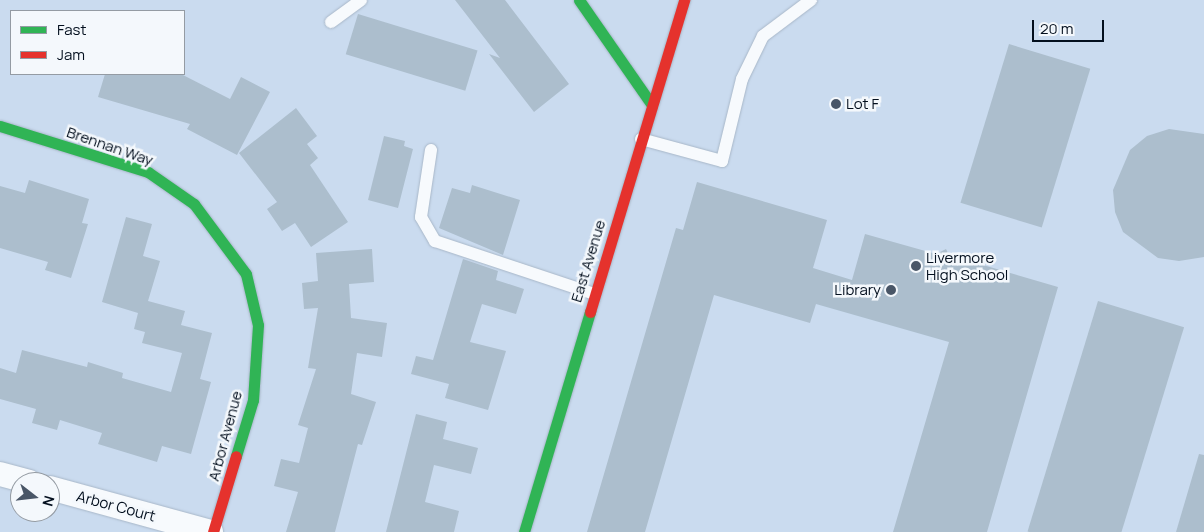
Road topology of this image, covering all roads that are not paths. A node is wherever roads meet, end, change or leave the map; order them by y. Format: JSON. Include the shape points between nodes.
{"nodes":[{"id":1,"x":361,"y":0,"type":"edge"},
{"id":2,"x":579,"y":0,"type":"edge"},
{"id":3,"x":684,"y":0,"type":"edge"},
{"id":4,"x":811,"y":0,"type":"edge"},
{"id":5,"x":331,"y":22,"type":"dead end"},
{"id":6,"x":652,"y":105,"type":"junction"},
{"id":7,"x":0,"y":126,"type":"edge"},
{"id":8,"x":641,"y":139,"type":"junction"},
{"id":9,"x":431,"y":150,"type":"dead end"},
{"id":10,"x":221,"y":235,"type":"joint"},
{"id":11,"x":594,"y":294,"type":"junction"},
{"id":12,"x":60,"y":491,"type":"edge"},
{"id":13,"x":212,"y":532,"type":"edge"},
{"id":14,"x":524,"y":532,"type":"edge"}],
"edges":[{"from":1,"to":5,"type":"lane"},
{"from":2,"to":6,"type":"street"},
{"from":3,"to":6,"type":"street","name":"East Avenue"},
{"from":4,"to":8,"type":"lane","via":[[763,36],[742,79],[722,161]]},
{"from":6,"to":8,"type":"street","name":"East Avenue"},
{"from":7,"to":10,"type":"street","name":"Brennan Way","via":[[148,172],[194,204]]},
{"from":8,"to":11,"type":"street","name":"East Avenue"},
{"from":9,"to":11,"type":"lane","via":[[421,217],[434,241]]},
{"from":10,"to":13,"type":"street","name":"Arbor Avenue","via":[[246,274],[258,326],[253,400]]},
{"from":11,"to":14,"type":"street","name":"East Avenue"},
{"from":12,"to":13,"type":"street","name":"Arbor Court"}]}
